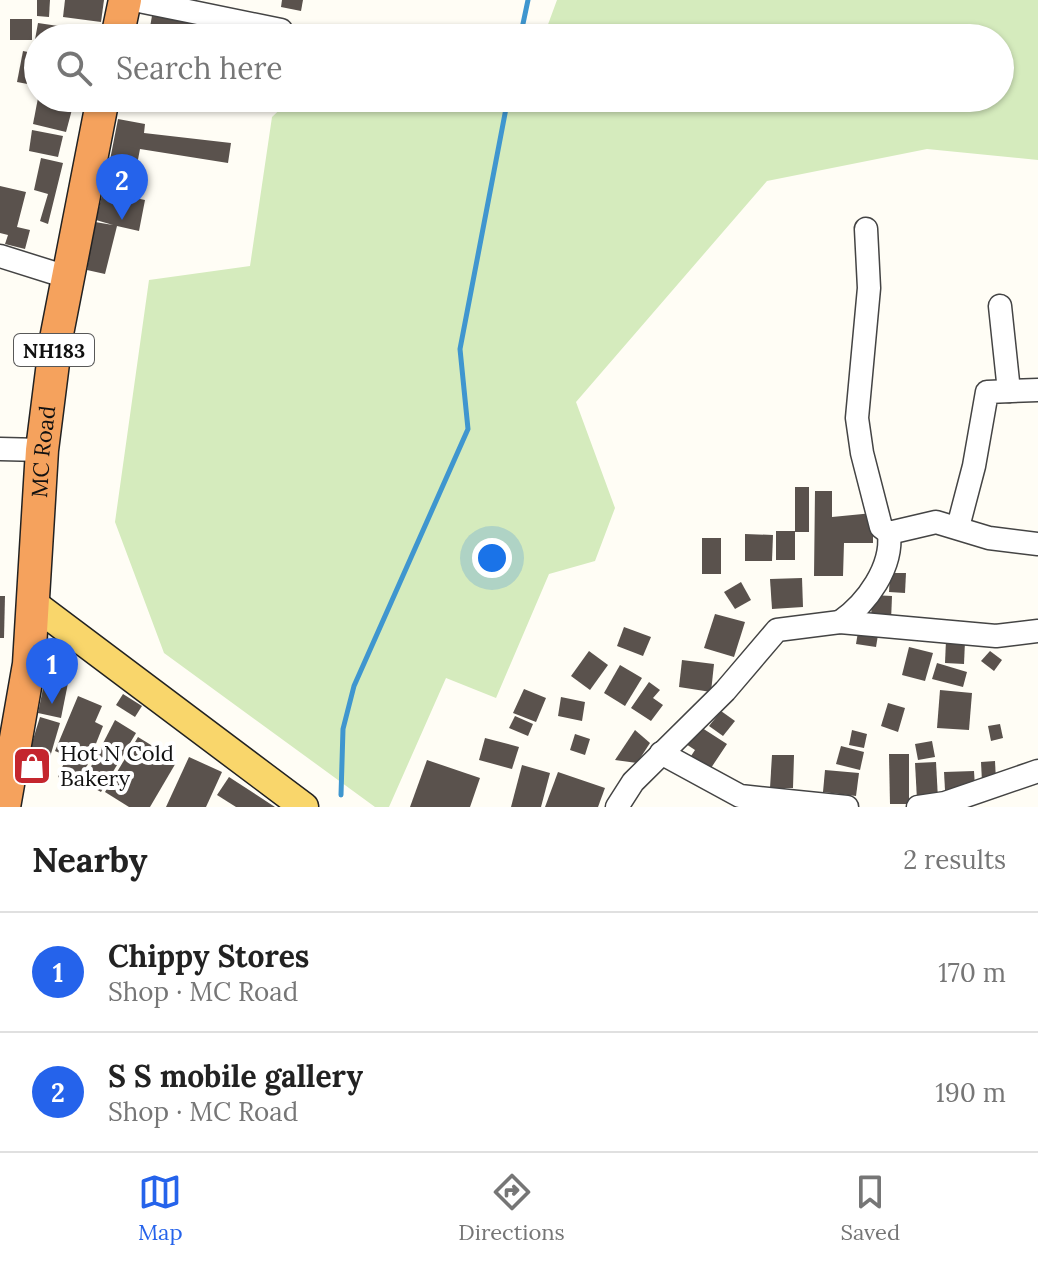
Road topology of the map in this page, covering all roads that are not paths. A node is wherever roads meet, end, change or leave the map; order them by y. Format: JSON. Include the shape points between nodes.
{"nodes":[{"id":1,"x":125,"y":0,"type":"edge"},
{"id":2,"x":134,"y":0,"type":"edge"},
{"id":3,"x":120,"y":24,"type":"edge"},
{"id":4,"x":252,"y":24,"type":"edge"},
{"id":5,"x":100,"y":112,"type":"edge"},
{"id":6,"x":866,"y":229,"type":"dead end"},
{"id":7,"x":0,"y":256,"type":"edge"},
{"id":8,"x":67,"y":277,"type":"junction"},
{"id":9,"x":1000,"y":306,"type":"dead end"},
{"id":10,"x":1038,"y":390,"type":"edge"},
{"id":11,"x":1009,"y":391,"type":"junction"},
{"id":12,"x":0,"y":449,"type":"edge"},
{"id":13,"x":42,"y":450,"type":"junction"},
{"id":14,"x":958,"y":527,"type":"junction"},
{"id":15,"x":889,"y":533,"type":"junction"},
{"id":16,"x":1038,"y":544,"type":"edge"},
{"id":17,"x":35,"y":605,"type":"junction"},
{"id":18,"x":840,"y":622,"type":"junction"},
{"id":19,"x":1038,"y":631,"type":"edge"},
{"id":20,"x":661,"y":753,"type":"junction"},
{"id":21,"x":1038,"y":771,"type":"edge"},
{"id":22,"x":5,"y":788,"type":"edge"},
{"id":23,"x":945,"y":805,"type":"edge"},
{"id":24,"x":304,"y":807,"type":"edge"},
{"id":25,"x":617,"y":807,"type":"edge"},
{"id":26,"x":847,"y":807,"type":"edge"},
{"id":27,"x":918,"y":807,"type":"edge"}],
"edges":[{"from":1,"to":3,"type":"highway"},
{"from":2,"to":4,"type":"street"},
{"from":5,"to":8,"type":"highway","name":"MC Road","number":"NH183"},
{"from":6,"to":15,"type":"street","via":[[869,288],[858,438],[881,527]]},
{"from":7,"to":8,"type":"street"},
{"from":8,"to":13,"type":"highway","name":"MC Road","number":"NH183"},
{"from":9,"to":11,"type":"street"},
{"from":10,"to":11,"type":"street"},
{"from":11,"to":14,"type":"street","via":[[987,392]]},
{"from":12,"to":13,"type":"street"},
{"from":13,"to":17,"type":"highway","name":"MC Road","number":"NH183"},
{"from":14,"to":15,"type":"street","via":[[936,522]]},
{"from":14,"to":16,"type":"street","via":[[989,538]]},
{"from":15,"to":18,"type":"street","via":[[888,560],[865,599]]},
{"from":17,"to":22,"type":"highway","name":"MC Road","number":"NH183"},
{"from":17,"to":24,"type":"main road"},
{"from":18,"to":19,"type":"street","via":[[996,636]]},
{"from":18,"to":20,"type":"street","via":[[772,633],[725,691]]},
{"from":20,"to":25,"type":"street"},
{"from":20,"to":26,"type":"street","via":[[740,796]]},
{"from":21,"to":23,"type":"street"},
{"from":23,"to":27,"type":"street"}]}
